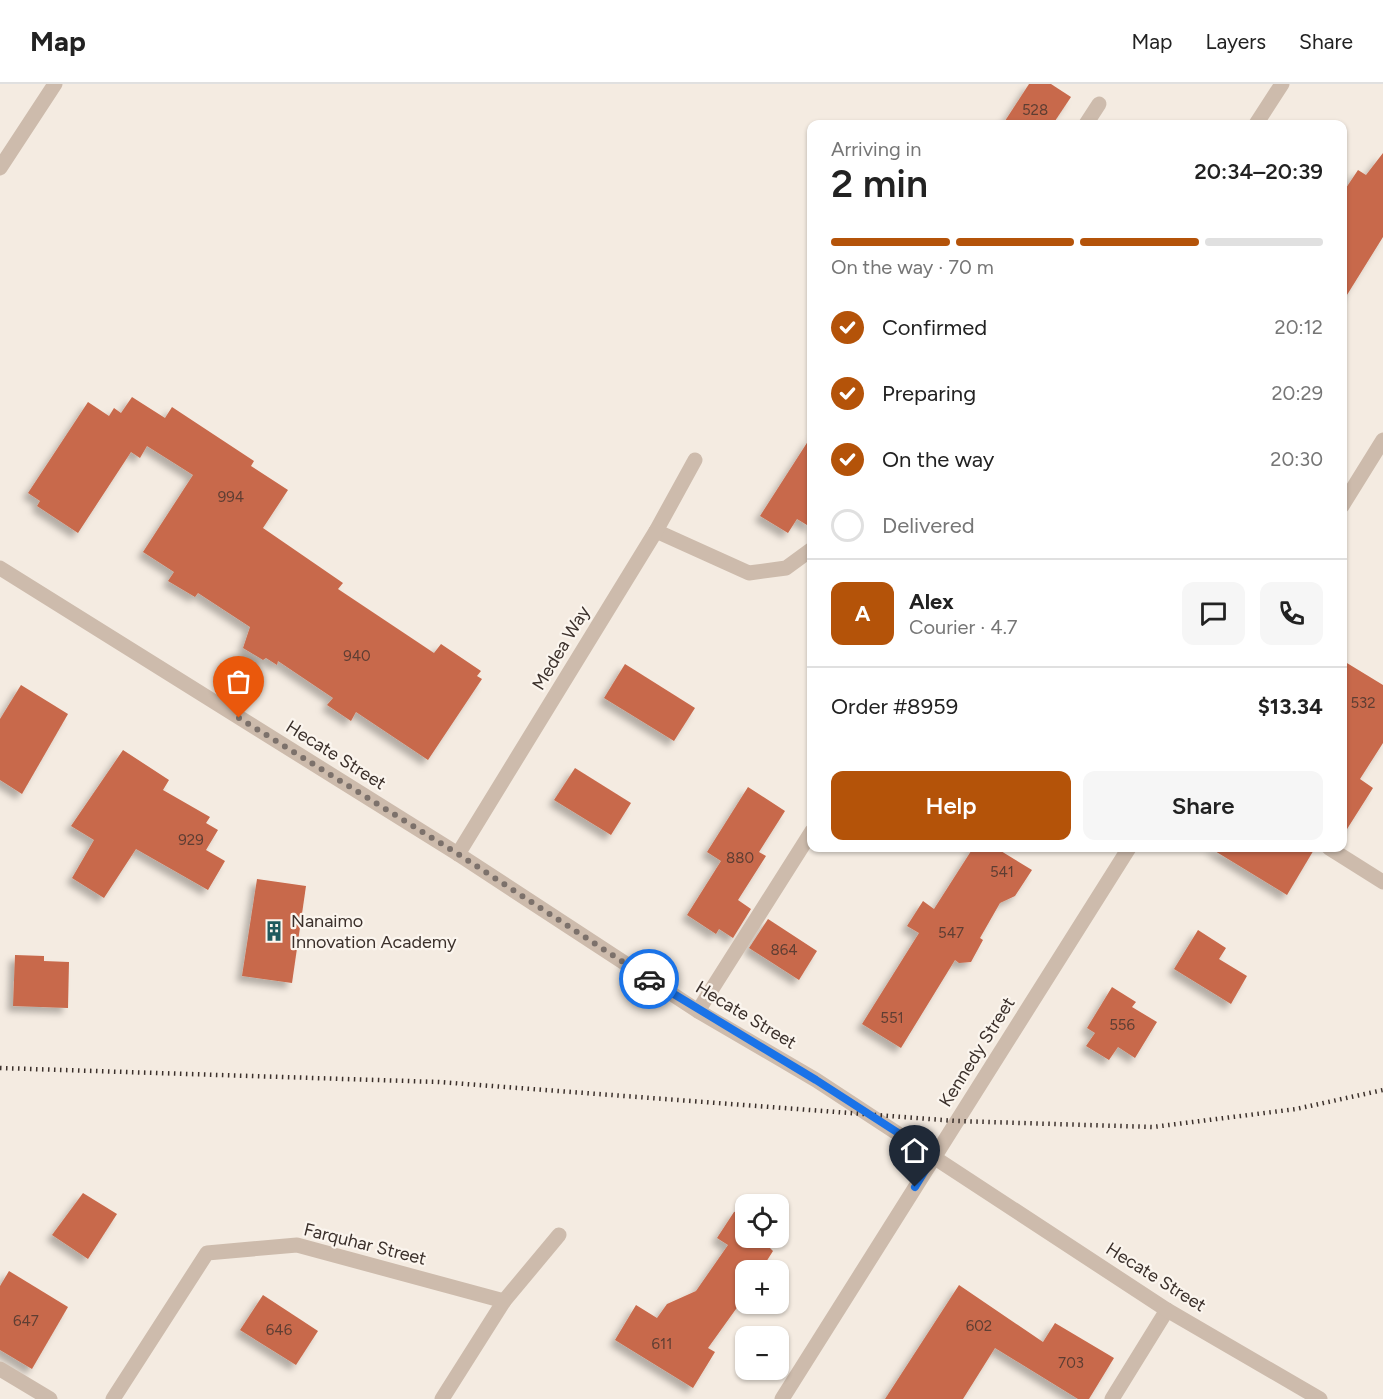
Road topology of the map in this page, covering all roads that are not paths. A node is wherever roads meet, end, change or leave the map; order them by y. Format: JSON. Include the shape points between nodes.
{"nodes":[{"id":1,"x":55,"y":84,"type":"edge"},
{"id":2,"x":1282,"y":84,"type":"edge"},
{"id":3,"x":1099,"y":104,"type":"dead end"},
{"id":4,"x":1089,"y":120,"type":"edge"},
{"id":5,"x":1259,"y":120,"type":"edge"},
{"id":6,"x":0,"y":168,"type":"edge"},
{"id":7,"x":1383,"y":440,"type":"edge"},
{"id":8,"x":695,"y":460,"type":"dead end"},
{"id":9,"x":1347,"y":498,"type":"edge"},
{"id":10,"x":656,"y":531,"type":"junction"},
{"id":11,"x":807,"y":553,"type":"edge"},
{"id":12,"x":0,"y":568,"type":"edge"},
{"id":13,"x":807,"y":839,"type":"edge"},
{"id":14,"x":1126,"y":852,"type":"edge"},
{"id":15,"x":1335,"y":852,"type":"edge"},
{"id":16,"x":458,"y":854,"type":"junction"},
{"id":17,"x":1383,"y":882,"type":"edge"},
{"id":18,"x":698,"y":1011,"type":"junction"},
{"id":19,"x":934,"y":1156,"type":"junction"},
{"id":20,"x":559,"y":1234,"type":"dead end"},
{"id":21,"x":504,"y":1301,"type":"junction"},
{"id":22,"x":1167,"y":1310,"type":"junction"},
{"id":23,"x":0,"y":1369,"type":"edge"},
{"id":24,"x":50,"y":1399,"type":"edge"},
{"id":25,"x":113,"y":1399,"type":"edge"},
{"id":26,"x":442,"y":1399,"type":"edge"},
{"id":27,"x":782,"y":1399,"type":"edge"},
{"id":28,"x":1112,"y":1399,"type":"edge"},
{"id":29,"x":1320,"y":1399,"type":"edge"}],
"edges":[{"from":1,"to":6,"type":"street"},
{"from":2,"to":5,"type":"street"},
{"from":3,"to":4,"type":"street"},
{"from":7,"to":9,"type":"street"},
{"from":8,"to":10,"type":"street","name":"Medea Way"},
{"from":10,"to":11,"type":"street","via":[[748,573],[786,568]]},
{"from":10,"to":16,"type":"street","name":"Medea Way"},
{"from":12,"to":16,"type":"street","name":"Hecate Street"},
{"from":13,"to":18,"type":"street"},
{"from":14,"to":19,"type":"street","name":"Kennedy Street"},
{"from":15,"to":17,"type":"street"},
{"from":16,"to":18,"type":"street","name":"Hecate Street"},
{"from":18,"to":19,"type":"street","name":"Hecate Street"},
{"from":19,"to":22,"type":"street","name":"Hecate Street"},
{"from":19,"to":27,"type":"street","name":"Kennedy Street"},
{"from":20,"to":21,"type":"street"},
{"from":21,"to":25,"type":"street","name":"Farquhar Street","via":[[297,1245],[207,1253]]},
{"from":21,"to":26,"type":"street"},
{"from":22,"to":28,"type":"street"},
{"from":22,"to":29,"type":"street","name":"Hecate Street"},
{"from":23,"to":24,"type":"street"}]}
